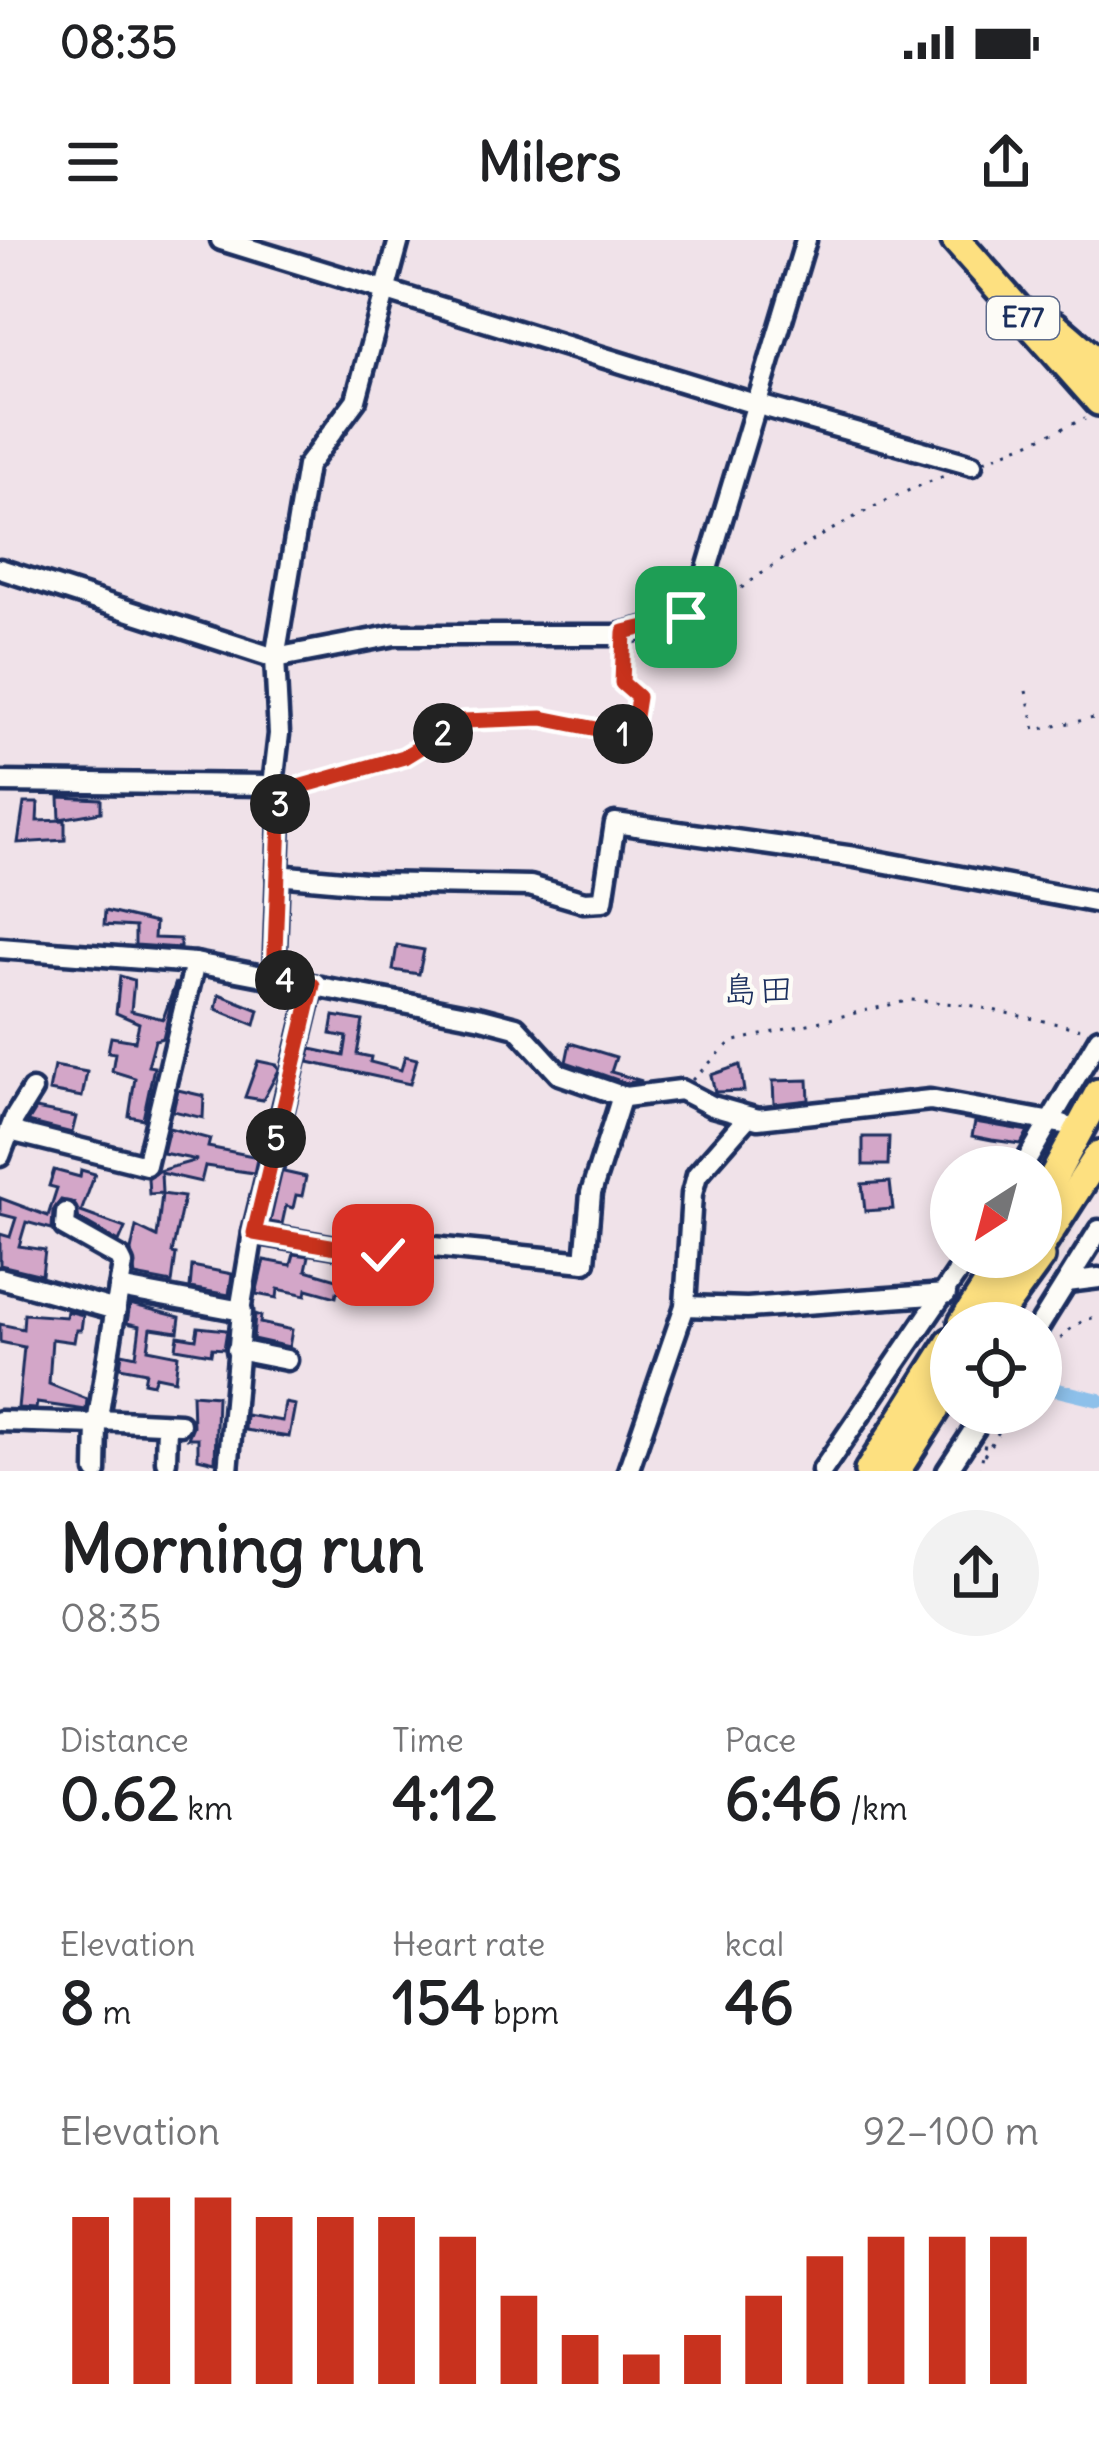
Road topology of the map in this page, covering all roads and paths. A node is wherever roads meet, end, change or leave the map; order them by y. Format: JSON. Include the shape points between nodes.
{"nodes":[{"id":1,"x":221,"y":240,"type":"edge"},
{"id":2,"x":399,"y":240,"type":"edge"},
{"id":3,"x":806,"y":240,"type":"edge"},
{"id":4,"x":956,"y":240,"type":"edge"},
{"id":5,"x":978,"y":240,"type":"edge"},
{"id":6,"x":384,"y":290,"type":"junction"},
{"id":7,"x":1096,"y":392,"type":"edge"},
{"id":8,"x":755,"y":404,"type":"junction"},
{"id":9,"x":972,"y":465,"type":"junction"},
{"id":10,"x":0,"y":569,"type":"edge"},
{"id":11,"x":686,"y":617,"type":"junction"},
{"id":12,"x":624,"y":632,"type":"junction"},
{"id":13,"x":275,"y":658,"type":"junction"},
{"id":14,"x":1026,"y":691,"type":"dead end"},
{"id":15,"x":1099,"y":717,"type":"edge"},
{"id":16,"x":0,"y":782,"type":"edge"},
{"id":17,"x":277,"y":788,"type":"junction"},
{"id":18,"x":277,"y":875,"type":"junction"},
{"id":19,"x":1099,"y":903,"type":"edge"},
{"id":20,"x":0,"y":948,"type":"edge"},
{"id":21,"x":195,"y":963,"type":"junction"},
{"id":22,"x":274,"y":978,"type":"junction"},
{"id":23,"x":313,"y":985,"type":"junction"},
{"id":24,"x":1099,"y":1035,"type":"edge"},
{"id":25,"x":32,"y":1090,"type":"dead end"},
{"id":26,"x":681,"y":1090,"type":"junction"},
{"id":27,"x":1099,"y":1093,"type":"edge"},
{"id":28,"x":622,"y":1096,"type":"junction"},
{"id":29,"x":1099,"y":1112,"type":"edge"},
{"id":30,"x":747,"y":1118,"type":"junction"},
{"id":31,"x":1057,"y":1121,"type":"junction"},
{"id":32,"x":10,"y":1131,"type":"junction"},
{"id":33,"x":1039,"y":1146,"type":"edge"},
{"id":34,"x":1099,"y":1155,"type":"edge"},
{"id":35,"x":0,"y":1156,"type":"edge"},
{"id":36,"x":1062,"y":1162,"type":"edge"},
{"id":37,"x":1062,"y":1169,"type":"edge"},
{"id":38,"x":1099,"y":1175,"type":"edge"},
{"id":39,"x":1062,"y":1212,"type":"edge"},
{"id":40,"x":66,"y":1213,"type":"dead end"},
{"id":41,"x":1062,"y":1225,"type":"edge"},
{"id":42,"x":1099,"y":1230,"type":"edge"},
{"id":43,"x":254,"y":1233,"type":"junction"},
{"id":44,"x":0,"y":1278,"type":"edge"},
{"id":45,"x":956,"y":1278,"type":"edge"},
{"id":46,"x":1099,"y":1279,"type":"edge"},
{"id":47,"x":1066,"y":1282,"type":"junction"},
{"id":48,"x":119,"y":1288,"type":"junction"},
{"id":49,"x":946,"y":1294,"type":"junction"},
{"id":50,"x":1054,"y":1302,"type":"edge"},
{"id":51,"x":685,"y":1306,"type":"junction"},
{"id":52,"x":116,"y":1310,"type":"junction"},
{"id":53,"x":240,"y":1311,"type":"junction"},
{"id":54,"x":1099,"y":1316,"type":"edge"},
{"id":55,"x":1062,"y":1335,"type":"edge"},
{"id":56,"x":237,"y":1350,"type":"junction"},
{"id":57,"x":287,"y":1360,"type":"dead end"},
{"id":58,"x":930,"y":1375,"type":"edge"},
{"id":59,"x":930,"y":1418,"type":"edge"},
{"id":60,"x":0,"y":1421,"type":"edge"},
{"id":61,"x":97,"y":1422,"type":"junction"},
{"id":62,"x":971,"y":1434,"type":"edge"},
{"id":63,"x":998,"y":1434,"type":"edge"},
{"id":64,"x":983,"y":1457,"type":"dead end"},
{"id":65,"x":166,"y":1461,"type":"dead end"},
{"id":66,"x":96,"y":1471,"type":"edge"},
{"id":67,"x":227,"y":1471,"type":"edge"},
{"id":68,"x":628,"y":1471,"type":"edge"},
{"id":69,"x":822,"y":1471,"type":"edge"},
{"id":70,"x":869,"y":1471,"type":"edge"},
{"id":71,"x":896,"y":1471,"type":"edge"},
{"id":72,"x":947,"y":1471,"type":"edge"}],
"edges":[{"from":1,"to":6,"type":"street"},
{"from":2,"to":6,"type":"street"},
{"from":3,"to":8,"type":"street"},
{"from":4,"to":7,"type":"highway","number":"E77"},
{"from":5,"to":7,"type":"highway","number":"E77","via":[[1055,326]]},
{"from":6,"to":8,"type":"street"},
{"from":6,"to":13,"type":"street","via":[[356,400],[308,466]]},
{"from":7,"to":9,"type":"path"},
{"from":8,"to":9,"type":"street"},
{"from":8,"to":11,"type":"street"},
{"from":9,"to":11,"type":"path","via":[[885,498],[739,593]]},
{"from":10,"to":13,"type":"street"},
{"from":11,"to":12,"type":"street"},
{"from":12,"to":13,"type":"street","via":[[395,635]]},
{"from":12,"to":17,"type":"path","via":[[622,683],[638,697],[632,736],[542,718],[463,721],[404,757]]},
{"from":13,"to":17,"type":"street"},
{"from":14,"to":15,"type":"path","via":[[1035,730]]},
{"from":16,"to":17,"type":"street"},
{"from":17,"to":18,"type":"street"},
{"from":18,"to":19,"type":"street","via":[[530,886],[603,902],[615,823]]},
{"from":18,"to":22,"type":"street"},
{"from":20,"to":21,"type":"street"},
{"from":21,"to":22,"type":"street"},
{"from":21,"to":32,"type":"street","via":[[146,1165]]},
{"from":22,"to":23,"type":"street"},
{"from":23,"to":28,"type":"street","via":[[516,1028],[559,1074]]},
{"from":23,"to":43,"type":"street"},
{"from":24,"to":26,"type":"path","via":[[911,1000],[731,1042]]},
{"from":24,"to":31,"type":"street"},
{"from":25,"to":32,"type":"street"},
{"from":26,"to":28,"type":"street"},
{"from":26,"to":30,"type":"street"},
{"from":27,"to":36,"type":"highway"},
{"from":28,"to":43,"type":"street","via":[[590,1193],[585,1262],[403,1244],[383,1255]]},
{"from":29,"to":37,"type":"highway"},
{"from":30,"to":31,"type":"street","via":[[930,1100]]},
{"from":30,"to":51,"type":"street","via":[[698,1175]]},
{"from":31,"to":33,"type":"street"},
{"from":32,"to":35,"type":"street"},
{"from":34,"to":39,"type":"highway"},
{"from":38,"to":41,"type":"highway"},
{"from":40,"to":48,"type":"street","via":[[65,1227],[120,1258]]},
{"from":42,"to":47,"type":"street"},
{"from":43,"to":53,"type":"street"},
{"from":44,"to":52,"type":"street"},
{"from":45,"to":49,"type":"street"},
{"from":46,"to":47,"type":"street"},
{"from":47,"to":50,"type":"street"},
{"from":48,"to":52,"type":"street"},
{"from":48,"to":53,"type":"street"},
{"from":49,"to":51,"type":"street"},
{"from":49,"to":69,"type":"street"},
{"from":51,"to":68,"type":"street"},
{"from":52,"to":61,"type":"street"},
{"from":53,"to":56,"type":"street"},
{"from":54,"to":55,"type":"path"},
{"from":56,"to":57,"type":"street"},
{"from":56,"to":67,"type":"street"},
{"from":58,"to":70,"type":"highway"},
{"from":59,"to":71,"type":"highway"},
{"from":60,"to":61,"type":"street"},
{"from":61,"to":65,"type":"street","via":[[173,1424]]},
{"from":61,"to":66,"type":"street"},
{"from":62,"to":72,"type":"street"},
{"from":63,"to":64,"type":"path"}]}
